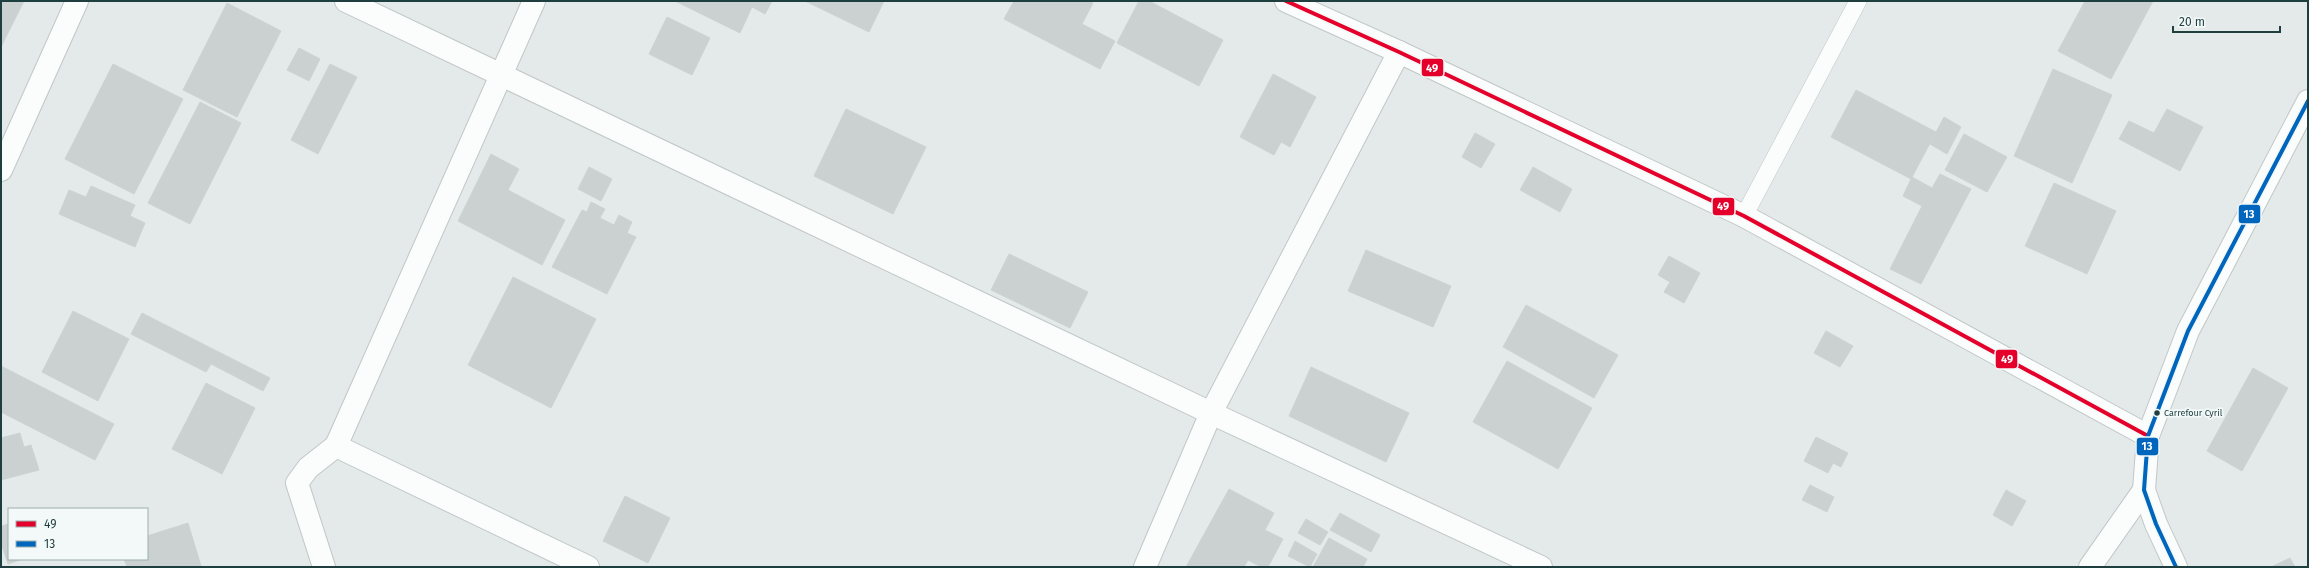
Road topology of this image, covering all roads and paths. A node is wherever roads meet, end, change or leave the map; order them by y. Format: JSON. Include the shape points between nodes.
{"nodes":[{"id":1,"x":77,"y":1,"type":"edge"},
{"id":2,"x":346,"y":1,"type":"edge"},
{"id":3,"x":534,"y":1,"type":"edge"},
{"id":4,"x":1286,"y":1,"type":"edge"},
{"id":5,"x":1858,"y":1,"type":"edge"},
{"id":6,"x":1400,"y":52,"type":"junction"},
{"id":7,"x":502,"y":74,"type":"junction"},
{"id":8,"x":2308,"y":100,"type":"edge"},
{"id":9,"x":1,"y":170,"type":"edge"},
{"id":10,"x":1744,"y":216,"type":"junction"},
{"id":11,"x":1211,"y":413,"type":"junction"},
{"id":12,"x":2148,"y":436,"type":"junction"},
{"id":13,"x":336,"y":446,"type":"junction"},
{"id":14,"x":2144,"y":490,"type":"junction"},
{"id":15,"x":324,"y":567,"type":"edge"},
{"id":16,"x":588,"y":567,"type":"edge"},
{"id":17,"x":1145,"y":567,"type":"edge"},
{"id":18,"x":1541,"y":567,"type":"edge"},
{"id":19,"x":2090,"y":567,"type":"edge"},
{"id":20,"x":2176,"y":567,"type":"edge"}],
"edges":[{"from":1,"to":9,"type":"street"},
{"from":2,"to":7,"type":"street"},
{"from":3,"to":7,"type":"street"},
{"from":4,"to":6,"type":"street"},
{"from":5,"to":10,"type":"lane"},
{"from":6,"to":10,"type":"street"},
{"from":6,"to":11,"type":"street"},
{"from":7,"to":11,"type":"street"},
{"from":7,"to":13,"type":"street"},
{"from":8,"to":12,"type":"street","via":[[2188,331]]},
{"from":10,"to":12,"type":"street"},
{"from":11,"to":17,"type":"street"},
{"from":11,"to":18,"type":"street"},
{"from":12,"to":14,"type":"street"},
{"from":13,"to":15,"type":"street","via":[[308,468],[297,483]]},
{"from":13,"to":16,"type":"street"},
{"from":14,"to":19,"type":"street"},
{"from":14,"to":20,"type":"street"}]}
